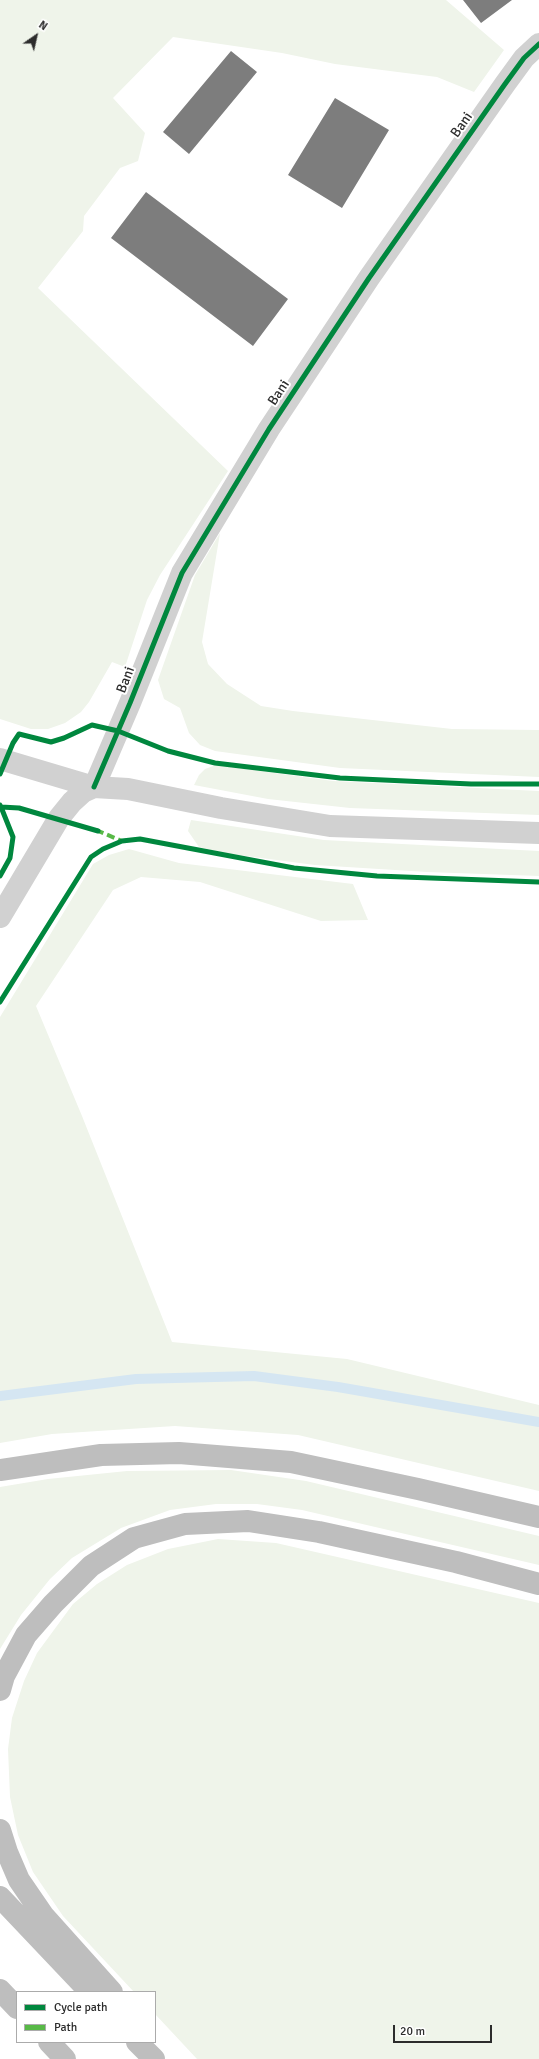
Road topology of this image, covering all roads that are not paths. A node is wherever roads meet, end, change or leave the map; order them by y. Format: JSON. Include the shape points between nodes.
{"nodes":[{"id":1,"x":539,"y":44,"type":"edge"},
{"id":2,"x":0,"y":759,"type":"edge"},
{"id":3,"x":94,"y":787,"type":"junction"},
{"id":4,"x":539,"y":833,"type":"edge"},
{"id":5,"x":0,"y":917,"type":"edge"},
{"id":6,"x":0,"y":1470,"type":"edge"},
{"id":7,"x":539,"y":1517,"type":"edge"},
{"id":8,"x":539,"y":1584,"type":"edge"},
{"id":9,"x":0,"y":1690,"type":"edge"},
{"id":10,"x":0,"y":1830,"type":"edge"},
{"id":11,"x":0,"y":1897,"type":"edge"},
{"id":12,"x":0,"y":1990,"type":"edge"},
{"id":13,"x":89,"y":1991,"type":"edge"},
{"id":14,"x":111,"y":1991,"type":"edge"},
{"id":15,"x":16,"y":2007,"type":"edge"},
{"id":16,"x":50,"y":2043,"type":"edge"},
{"id":17,"x":138,"y":2043,"type":"edge"},
{"id":18,"x":154,"y":2043,"type":"edge"},
{"id":19,"x":65,"y":2059,"type":"edge"},
{"id":20,"x":154,"y":2059,"type":"edge"},
{"id":21,"x":160,"y":2059,"type":"edge"}],
"edges":[{"from":1,"to":3,"type":"street","name":"Bani","via":[[524,58],[505,84],[369,278],[269,428],[182,573]]},
{"from":2,"to":3,"type":"street"},
{"from":3,"to":4,"type":"street","via":[[128,790],[330,826]]},
{"from":3,"to":5,"type":"street","via":[[83,792],[59,818]]},
{"from":6,"to":7,"type":"highway","via":[[101,1455],[179,1453],[284,1461],[418,1488]]},
{"from":8,"to":9,"type":"highway","via":[[456,1562],[319,1532],[248,1520],[185,1524],[134,1538],[91,1566],[26,1635],[4,1676]]},
{"from":10,"to":14,"type":"highway","via":[[19,1880],[43,1915]]},
{"from":11,"to":13,"type":"highway"},
{"from":12,"to":15,"type":"highway"},
{"from":16,"to":19,"type":"highway"},
{"from":17,"to":20,"type":"highway"},
{"from":18,"to":21,"type":"highway"}]}
